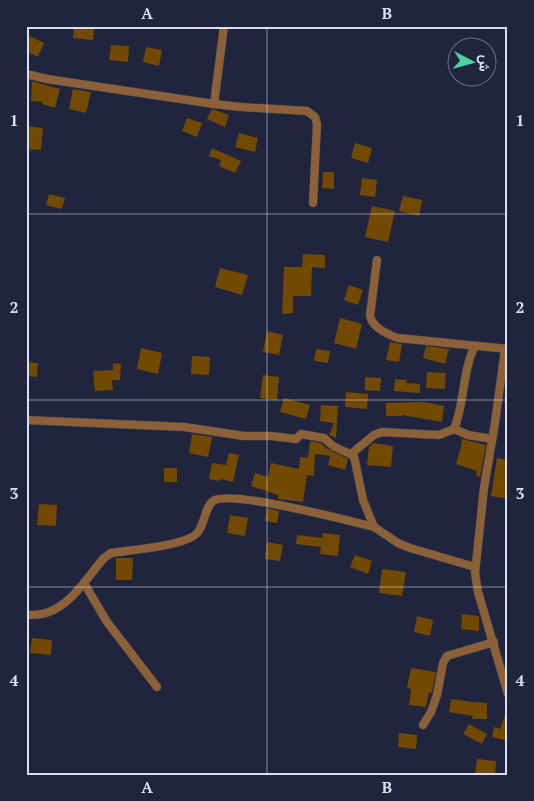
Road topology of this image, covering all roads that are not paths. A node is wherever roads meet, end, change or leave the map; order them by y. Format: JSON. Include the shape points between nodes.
{"nodes":[{"id":1,"x":224,"y":26,"type":"edge"},
{"id":2,"x":26,"y":74,"type":"edge"},
{"id":3,"x":214,"y":104,"type":"junction"},
{"id":4,"x":313,"y":203,"type":"dead end"},
{"id":5,"x":377,"y":260,"type":"dead end"},
{"id":6,"x":475,"y":346,"type":"junction"},
{"id":7,"x":506,"y":349,"type":"edge"},
{"id":8,"x":26,"y":420,"type":"edge"},
{"id":9,"x":454,"y":429,"type":"junction"},
{"id":10,"x":492,"y":439,"type":"junction"},
{"id":11,"x":351,"y":454,"type":"junction"},
{"id":12,"x":374,"y":527,"type":"junction"},
{"id":13,"x":475,"y":566,"type":"junction"},
{"id":14,"x":84,"y":583,"type":"junction"},
{"id":15,"x":26,"y":615,"type":"edge"},
{"id":16,"x":494,"y":642,"type":"junction"},
{"id":17,"x":157,"y":687,"type":"dead end"},
{"id":18,"x":508,"y":694,"type":"edge"},
{"id":19,"x":423,"y":725,"type":"dead end"}],
"edges":[{"from":1,"to":3,"type":"street"},
{"from":2,"to":3,"type":"street"},
{"from":3,"to":4,"type":"street","via":[[307,111],[315,116]]},
{"from":5,"to":6,"type":"street","via":[[370,316],[375,325],[398,338]]},
{"from":6,"to":7,"type":"street"},
{"from":6,"to":9,"type":"street"},
{"from":7,"to":10,"type":"street"},
{"from":8,"to":11,"type":"street","via":[[184,427],[254,437],[296,439],[301,434],[324,438]]},
{"from":9,"to":10,"type":"street"},
{"from":9,"to":11,"type":"street","via":[[439,435],[382,432]]},
{"from":10,"to":13,"type":"street"},
{"from":11,"to":12,"type":"street"},
{"from":12,"to":13,"type":"street","via":[[410,548]]},
{"from":12,"to":14,"type":"street","via":[[280,505],[219,499],[212,501],[197,534],[172,544],[111,553]]},
{"from":13,"to":16,"type":"street","via":[[478,592]]},
{"from":14,"to":15,"type":"street","via":[[56,609],[45,614]]},
{"from":14,"to":17,"type":"street","via":[[107,622]]},
{"from":16,"to":18,"type":"street"},
{"from":16,"to":19,"type":"street","via":[[447,656],[442,662],[437,695]]}]}
